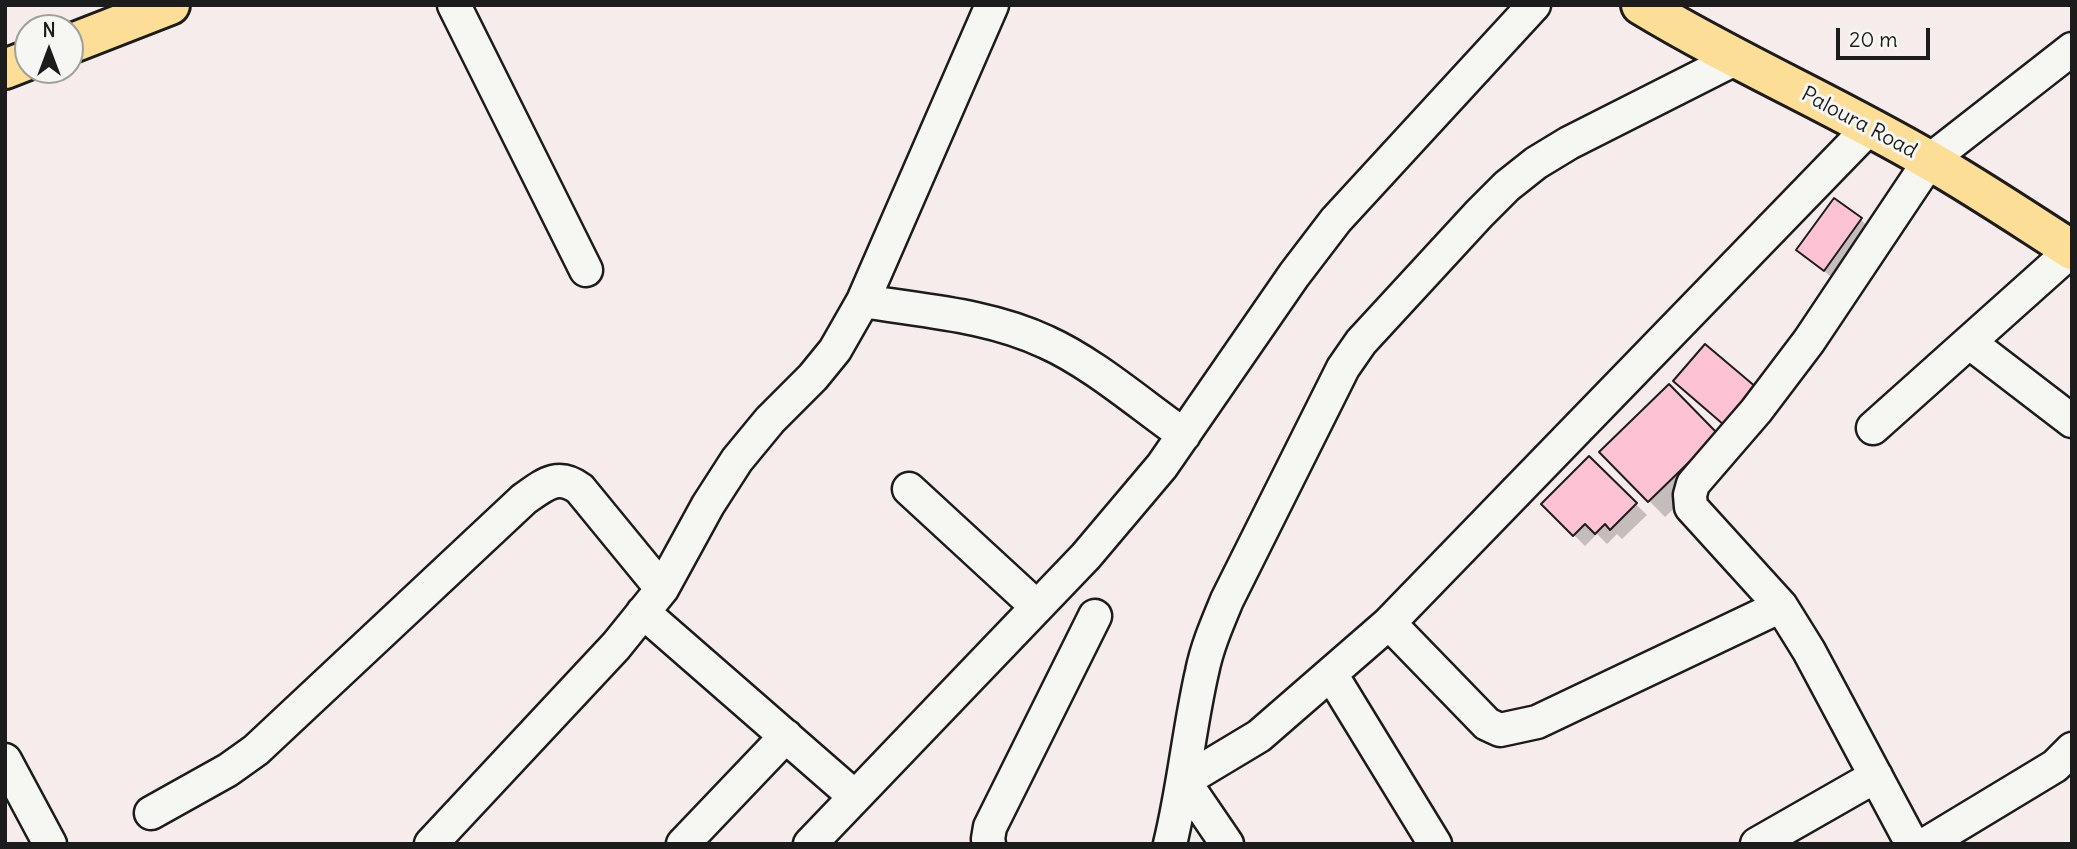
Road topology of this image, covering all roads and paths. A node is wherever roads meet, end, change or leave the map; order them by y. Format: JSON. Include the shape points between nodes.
{"nodes":[{"id":1,"x":170,"y":5,"type":"edge"},
{"id":2,"x":454,"y":5,"type":"edge"},
{"id":3,"x":992,"y":5,"type":"edge"},
{"id":4,"x":1534,"y":5,"type":"edge"},
{"id":5,"x":1641,"y":5,"type":"edge"},
{"id":6,"x":84,"y":39,"type":"edge"},
{"id":7,"x":2072,"y":49,"type":"edge"},
{"id":8,"x":1735,"y":59,"type":"junction"},
{"id":9,"x":1869,"y":128,"type":"junction"},
{"id":10,"x":1930,"y":160,"type":"junction"},
{"id":11,"x":2072,"y":250,"type":"edge"},
{"id":12,"x":586,"y":270,"type":"dead end"},
{"id":13,"x":863,"y":301,"type":"junction"},
{"id":14,"x":1969,"y":342,"type":"junction"},
{"id":15,"x":2072,"y":421,"type":"edge"},
{"id":16,"x":1873,"y":428,"type":"dead end"},
{"id":17,"x":1184,"y":435,"type":"junction"},
{"id":18,"x":909,"y":489,"type":"dead end"},
{"id":19,"x":652,"y":601,"type":"junction"},
{"id":20,"x":1781,"y":606,"type":"junction"},
{"id":21,"x":1037,"y":607,"type":"junction"},
{"id":22,"x":1095,"y":617,"type":"dead end"},
{"id":23,"x":1390,"y":623,"type":"junction"},
{"id":24,"x":1331,"y":674,"type":"junction"},
{"id":25,"x":786,"y":736,"type":"junction"},
{"id":26,"x":2072,"y":749,"type":"edge"},
{"id":27,"x":5,"y":760,"type":"edge"},
{"id":28,"x":1876,"y":776,"type":"junction"},
{"id":29,"x":1184,"y":781,"type":"junction"},
{"id":30,"x":854,"y":796,"type":"junction"},
{"id":31,"x":152,"y":813,"type":"dead end"},
{"id":32,"x":50,"y":844,"type":"edge"},
{"id":33,"x":431,"y":844,"type":"edge"},
{"id":34,"x":683,"y":844,"type":"edge"},
{"id":35,"x":810,"y":844,"type":"edge"},
{"id":36,"x":989,"y":844,"type":"edge"},
{"id":37,"x":1170,"y":844,"type":"edge"},
{"id":38,"x":1227,"y":844,"type":"edge"},
{"id":39,"x":1435,"y":844,"type":"edge"},
{"id":40,"x":1757,"y":844,"type":"edge"},
{"id":41,"x":1912,"y":844,"type":"edge"},
{"id":42,"x":1926,"y":844,"type":"edge"}],
"edges":[{"from":1,"to":6,"type":"main road"},
{"from":2,"to":12,"type":"street"},
{"from":3,"to":13,"type":"street"},
{"from":4,"to":17,"type":"street","via":[[1336,220]]},
{"from":5,"to":8,"type":"main road","name":"Paloura Road"},
{"from":7,"to":10,"type":"street"},
{"from":8,"to":9,"type":"main road","name":"Paloura Road"},
{"from":8,"to":29,"type":"street","via":[[1536,163],[1479,214],[1362,342],[1327,397],[1223,610],[1202,672]]},
{"from":9,"to":10,"type":"main road","name":"Paloura Road"},
{"from":9,"to":23,"type":"street"},
{"from":10,"to":11,"type":"main road","name":"Paloura Road"},
{"from":10,"to":20,"type":"street","via":[[1809,341],[1693,484],[1691,507]]},
{"from":11,"to":14,"type":"street"},
{"from":13,"to":17,"type":"street","via":[[985,321],[1048,342]]},
{"from":13,"to":19,"type":"street","via":[[835,350],[737,460]]},
{"from":14,"to":15,"type":"street"},
{"from":14,"to":16,"type":"street"},
{"from":17,"to":21,"type":"street","via":[[1125,512]]},
{"from":18,"to":21,"type":"street"},
{"from":19,"to":25,"type":"street"},
{"from":19,"to":31,"type":"street","via":[[580,489],[570,481],[546,484],[524,499],[256,750]]},
{"from":19,"to":33,"type":"street","via":[[616,646]]},
{"from":20,"to":23,"type":"street","via":[[1536,722],[1500,730],[1487,724]]},
{"from":20,"to":28,"type":"street"},
{"from":21,"to":30,"type":"street"},
{"from":22,"to":36,"type":"street","via":[[990,827]]},
{"from":23,"to":24,"type":"street"},
{"from":24,"to":29,"type":"street","via":[[1259,736]]},
{"from":24,"to":39,"type":"street"},
{"from":25,"to":30,"type":"street"},
{"from":25,"to":34,"type":"street"},
{"from":26,"to":42,"type":"street","via":[[2055,766]]},
{"from":27,"to":32,"type":"street"},
{"from":28,"to":40,"type":"street"},
{"from":28,"to":41,"type":"street"},
{"from":29,"to":37,"type":"street"},
{"from":29,"to":38,"type":"street"},
{"from":30,"to":35,"type":"street"}]}
